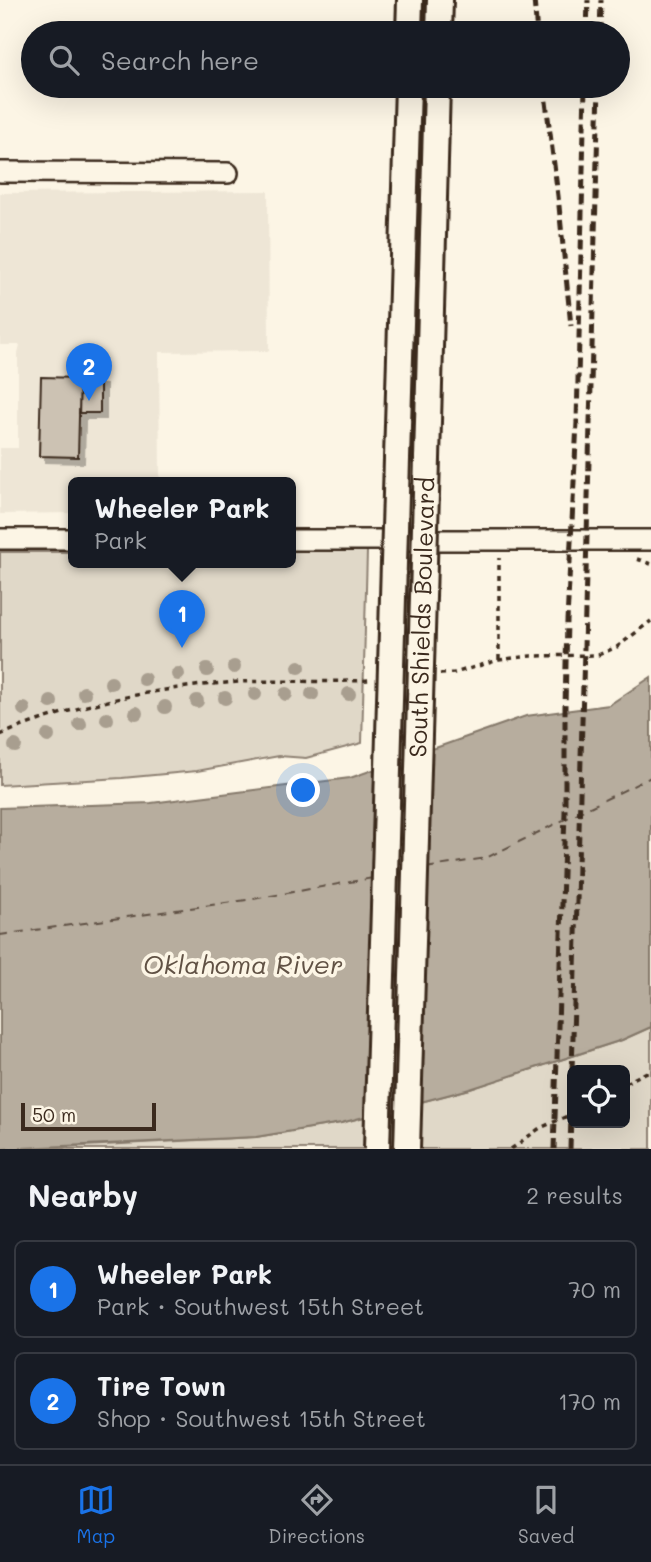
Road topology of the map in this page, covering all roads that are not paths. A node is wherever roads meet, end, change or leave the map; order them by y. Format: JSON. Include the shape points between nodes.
{"nodes":[{"id":1,"x":410,"y":0,"type":"edge"},
{"id":2,"x":440,"y":0,"type":"edge"},
{"id":3,"x":409,"y":21,"type":"edge"},
{"id":4,"x":439,"y":21,"type":"edge"},
{"id":5,"x":408,"y":98,"type":"edge"},
{"id":6,"x":437,"y":98,"type":"edge"},
{"id":7,"x":0,"y":172,"type":"edge"},
{"id":8,"x":228,"y":173,"type":"dead end"},
{"id":9,"x":0,"y":539,"type":"edge"},
{"id":10,"x":68,"y":539,"type":"edge"},
{"id":11,"x":296,"y":540,"type":"edge"},
{"id":12,"x":651,"y":540,"type":"edge"},
{"id":13,"x":377,"y":1149,"type":"edge"},
{"id":14,"x":407,"y":1149,"type":"edge"}],
"edges":[{"from":1,"to":3,"type":"main road"},
{"from":2,"to":4,"type":"main road"},
{"from":5,"to":13,"type":"main road","name":"South Shields Boulevard","bridge":true},
{"from":6,"to":14,"type":"main road","name":"South Shields Boulevard","bridge":true},
{"from":7,"to":8,"type":"street"},
{"from":9,"to":10,"type":"street"},
{"from":11,"to":12,"type":"street"}]}
